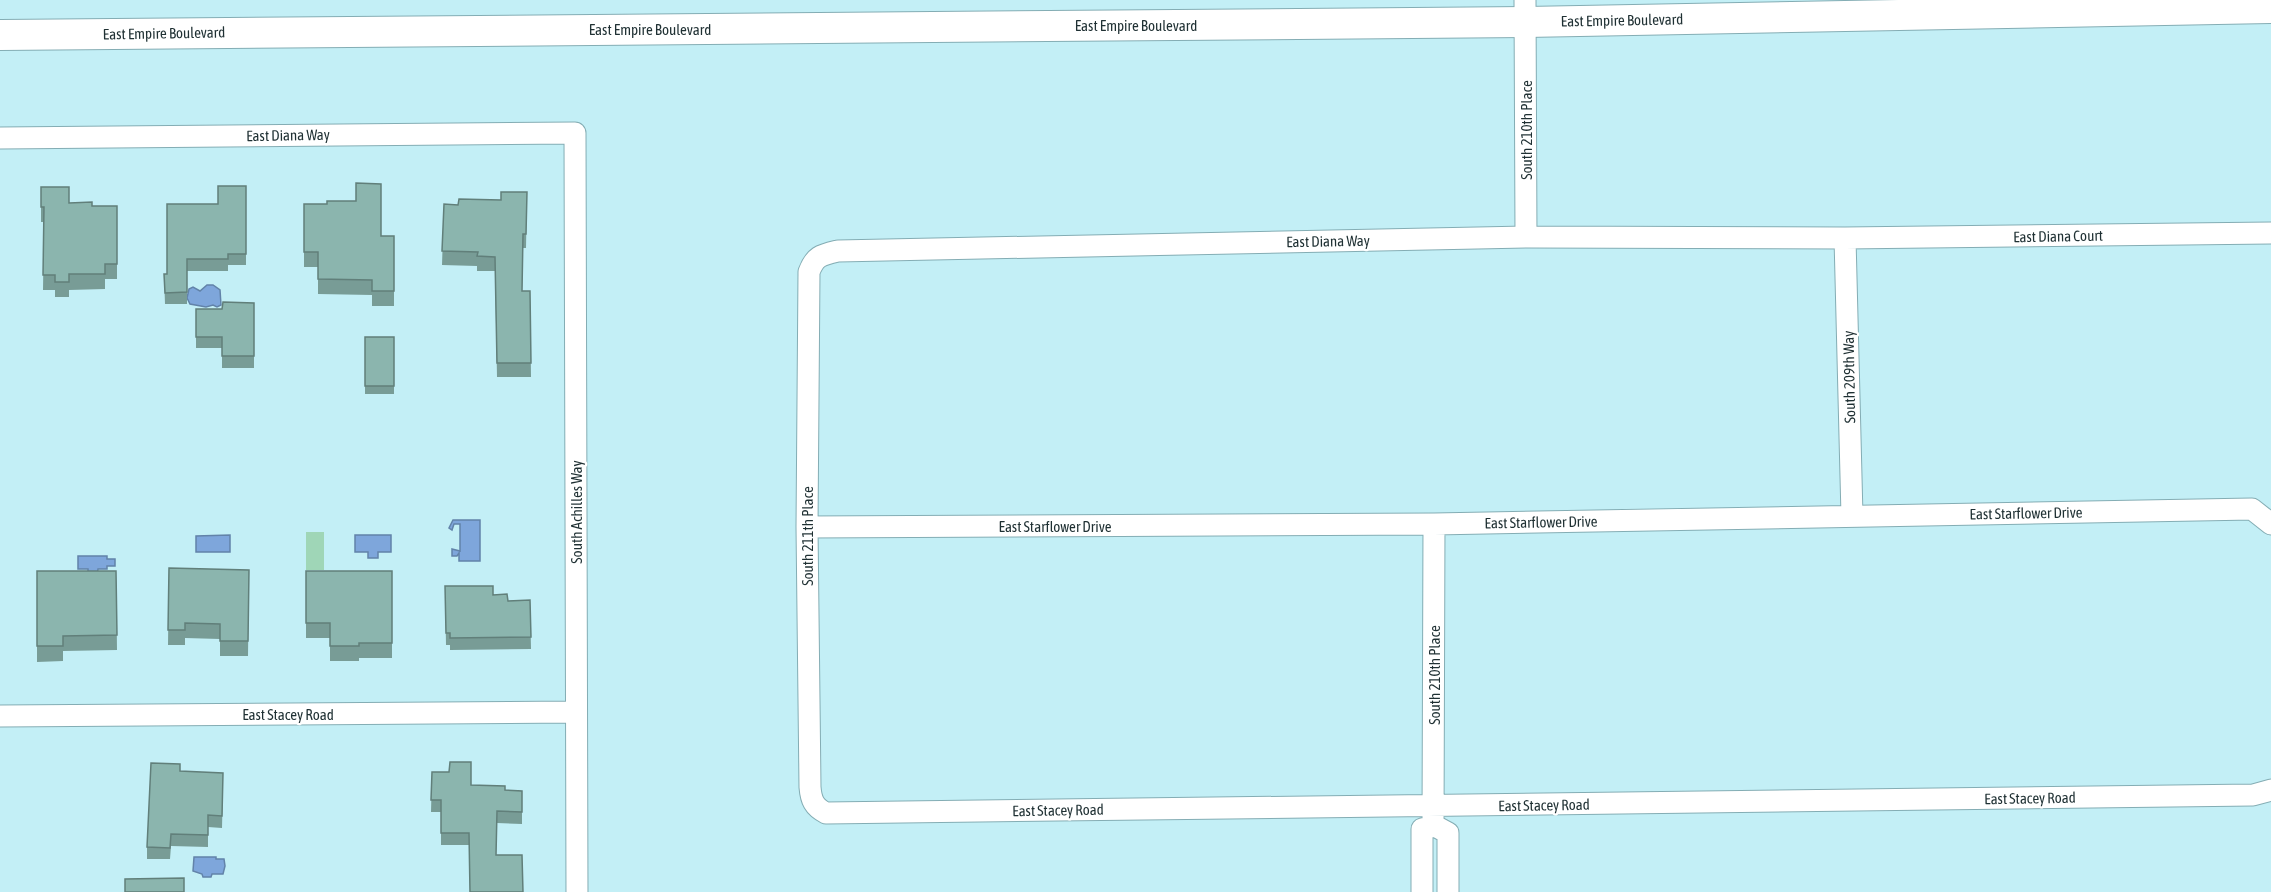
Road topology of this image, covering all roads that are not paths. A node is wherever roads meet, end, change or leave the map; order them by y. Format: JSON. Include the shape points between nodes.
{"nodes":[{"id":1,"x":2271,"y":8,"type":"edge"},
{"id":2,"x":1526,"y":11,"type":"edge"},
{"id":3,"x":0,"y":35,"type":"edge"},
{"id":4,"x":575,"y":133,"type":"joint"},
{"id":5,"x":0,"y":138,"type":"edge"},
{"id":6,"x":2271,"y":233,"type":"edge"},
{"id":7,"x":1526,"y":237,"type":"junction"},
{"id":8,"x":1845,"y":238,"type":"junction"},
{"id":9,"x":813,"y":262,"type":"joint"},
{"id":10,"x":1852,"y":516,"type":"junction"},
{"id":11,"x":2270,"y":523,"type":"edge"},
{"id":12,"x":1434,"y":524,"type":"junction"},
{"id":13,"x":807,"y":527,"type":"junction"},
{"id":14,"x":576,"y":712,"type":"junction"},
{"id":15,"x":0,"y":716,"type":"edge"},
{"id":16,"x":2270,"y":791,"type":"edge"},
{"id":17,"x":818,"y":809,"type":"joint"},
{"id":18,"x":1433,"y":816,"type":"junction"},
{"id":19,"x":577,"y":892,"type":"edge"},
{"id":20,"x":1422,"y":892,"type":"edge"},
{"id":21,"x":1448,"y":892,"type":"edge"}],
"edges":[{"from":1,"to":2,"type":"street","name":"East Empire Boulevard"},
{"from":2,"to":3,"type":"street","name":"East Empire Boulevard"},
{"from":2,"to":7,"type":"street","name":"South 210th Place"},
{"from":4,"to":5,"type":"street","name":"East Diana Way"},
{"from":4,"to":14,"type":"street","name":"South Achilles Way"},
{"from":6,"to":8,"type":"street","name":"East Diana Court"},
{"from":7,"to":8,"type":"street","name":"East Diana Way"},
{"from":7,"to":9,"type":"street","name":"East Diana Way","via":[[838,252],[823,254]]},
{"from":8,"to":10,"type":"street","name":"South 209th Way"},
{"from":9,"to":13,"type":"street","name":"South 211th Place","via":[[809,272]]},
{"from":10,"to":11,"type":"street","name":"East Starflower Drive","via":[[2252,509]]},
{"from":10,"to":12,"type":"street","name":"East Starflower Drive"},
{"from":12,"to":13,"type":"street","name":"East Starflower Drive"},
{"from":12,"to":18,"type":"street","name":"South 210th Place"},
{"from":13,"to":17,"type":"street","name":"South 211th Place","via":[[810,787],[811,799]]},
{"from":14,"to":15,"type":"street","name":"East Stacey Road"},
{"from":14,"to":19,"type":"street","name":"South Achilles Way"},
{"from":16,"to":18,"type":"street","name":"East Stacey Road","via":[[2253,795]]},
{"from":17,"to":18,"type":"street","name":"East Stacey Road","via":[[826,813]]},
{"from":18,"to":20,"type":"street","name":"South 210th Place","via":[[1422,829]]},
{"from":18,"to":21,"type":"street","via":[[1448,833]]}]}
